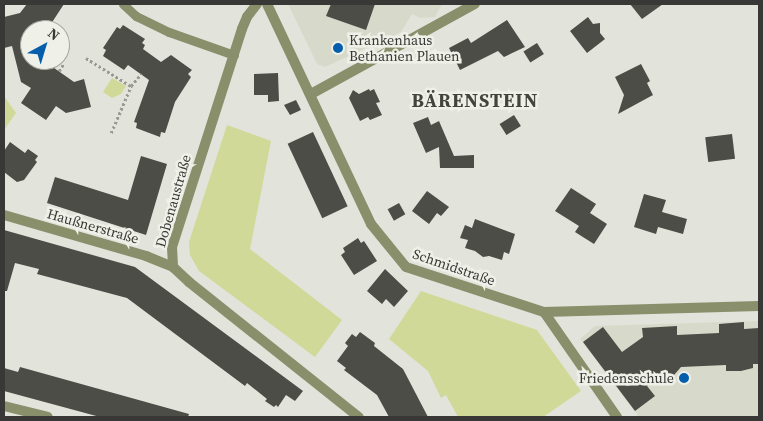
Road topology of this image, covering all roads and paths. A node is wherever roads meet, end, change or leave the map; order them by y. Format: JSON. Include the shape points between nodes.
{"nodes":[{"id":1,"x":123,"y":4,"type":"edge"},
{"id":2,"x":258,"y":4,"type":"edge"},
{"id":3,"x":267,"y":4,"type":"edge"},
{"id":4,"x":475,"y":4,"type":"edge"},
{"id":5,"x":234,"y":55,"type":"junction"},
{"id":6,"x":86,"y":58,"type":"dead end"},
{"id":7,"x":142,"y":74,"type":"dead end"},
{"id":8,"x":132,"y":86,"type":"junction"},
{"id":9,"x":311,"y":94,"type":"junction"},
{"id":10,"x":111,"y":133,"type":"dead end"},
{"id":11,"x":4,"y":215,"type":"edge"},
{"id":12,"x":173,"y":266,"type":"junction"},
{"id":13,"x":759,"y":306,"type":"edge"},
{"id":14,"x":544,"y":312,"type":"junction"},
{"id":15,"x":4,"y":406,"type":"edge"},
{"id":16,"x":48,"y":417,"type":"edge"},
{"id":17,"x":359,"y":417,"type":"edge"},
{"id":18,"x":617,"y":417,"type":"edge"}],
"edges":[{"from":1,"to":5,"type":"lane","via":[[136,16],[169,32]]},
{"from":2,"to":5,"type":"street","name":"Dobenaustraße","via":[[247,17]]},
{"from":3,"to":9,"type":"street","name":"Schmidstraße"},
{"from":4,"to":9,"type":"street"},
{"from":5,"to":12,"type":"street","name":"Dobenaustraße","via":[[172,247]]},
{"from":6,"to":8,"type":"path"},
{"from":7,"to":8,"type":"path"},
{"from":8,"to":10,"type":"path"},
{"from":9,"to":14,"type":"street","name":"Schmidstraße","via":[[370,224],[406,268]]},
{"from":11,"to":12,"type":"street","name":"Haußnerstraße"},
{"from":12,"to":17,"type":"street","name":"Dobenaustraße"},
{"from":13,"to":14,"type":"street","name":"Schmidstraße"},
{"from":14,"to":18,"type":"street"},
{"from":15,"to":16,"type":"street"}]}
